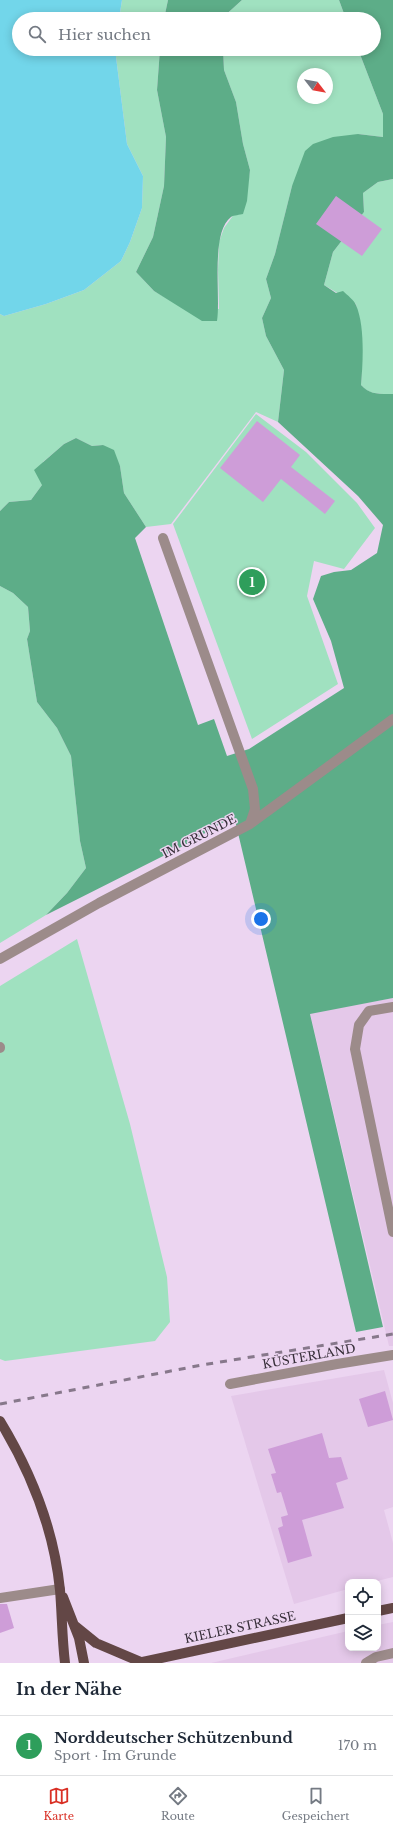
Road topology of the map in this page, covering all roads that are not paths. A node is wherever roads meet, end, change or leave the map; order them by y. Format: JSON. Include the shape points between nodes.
{"nodes":[{"id":1,"x":163,"y":538,"type":"dead end"},
{"id":2,"x":393,"y":718,"type":"edge"},
{"id":3,"x":250,"y":824,"type":"junction"},
{"id":4,"x":0,"y":959,"type":"edge"},
{"id":5,"x":393,"y":1007,"type":"edge"},
{"id":6,"x":393,"y":1232,"type":"edge"},
{"id":7,"x":393,"y":1356,"type":"edge"},
{"id":8,"x":230,"y":1384,"type":"dead end"},
{"id":9,"x":0,"y":1421,"type":"edge"},
{"id":10,"x":60,"y":1589,"type":"junction"},
{"id":11,"x":0,"y":1598,"type":"edge"},
{"id":12,"x":393,"y":1608,"type":"edge"},
{"id":13,"x":381,"y":1610,"type":"edge"},
{"id":14,"x":345,"y":1619,"type":"edge"},
{"id":15,"x":74,"y":1625,"type":"junction"},
{"id":16,"x":393,"y":1653,"type":"edge"},
{"id":17,"x":65,"y":1663,"type":"edge"},
{"id":18,"x":84,"y":1663,"type":"edge"},
{"id":19,"x":139,"y":1663,"type":"edge"},
{"id":20,"x":366,"y":1663,"type":"edge"}],
"edges":[{"from":1,"to":3,"type":"street","name":"IM GRUNDE","via":[[253,789],[255,809]]},
{"from":2,"to":3,"type":"street"},
{"from":3,"to":4,"type":"street","name":"IM GRUNDE","via":[[99,903]]},
{"from":5,"to":6,"type":"street","via":[[369,1011],[359,1025],[355,1049]]},
{"from":7,"to":8,"type":"street","name":"KÜSTERLAND"},
{"from":9,"to":10,"type":"main road","via":[[20,1456],[37,1494]]},
{"from":10,"to":11,"type":"street"},
{"from":10,"to":15,"type":"main road"},
{"from":10,"to":17,"type":"main road"},
{"from":12,"to":13,"type":"main road"},
{"from":14,"to":19,"type":"main road","name":"KIELER STRASSE"},
{"from":15,"to":18,"type":"main road"},
{"from":15,"to":19,"type":"main road","via":[[96,1643]]},
{"from":16,"to":20,"type":"street","via":[[376,1657]]}]}
